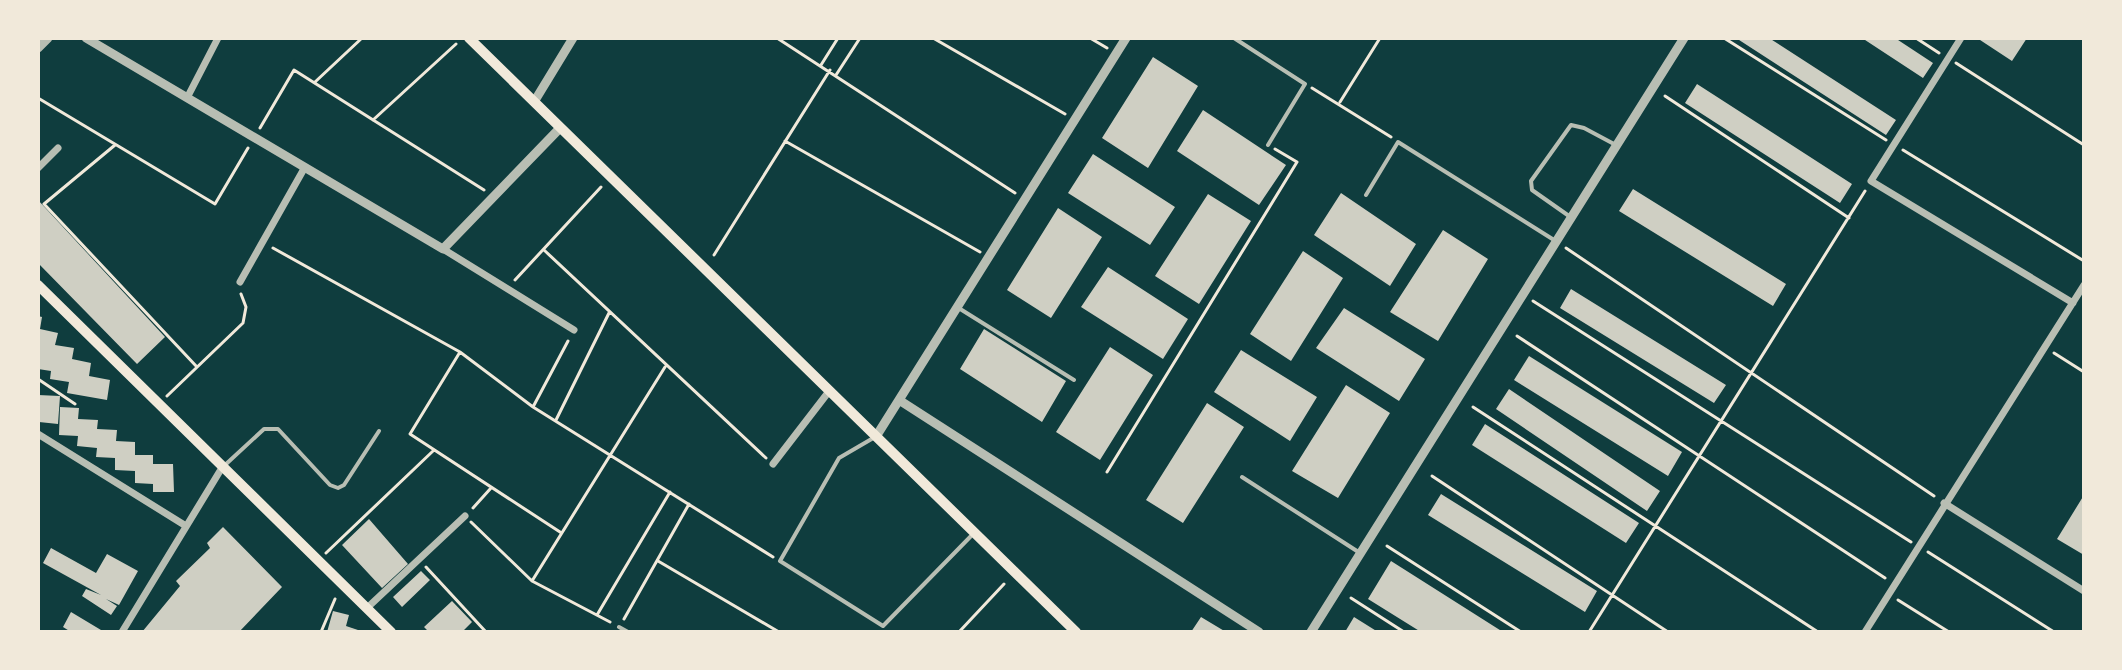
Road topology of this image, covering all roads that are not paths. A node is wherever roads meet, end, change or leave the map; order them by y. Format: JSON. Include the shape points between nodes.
{"nodes":[{"id":1,"x":48,"y":38,"type":"edge"},
{"id":2,"x":86,"y":38,"type":"edge"},
{"id":3,"x":218,"y":38,"type":"edge"},
{"id":4,"x":469,"y":38,"type":"edge"},
{"id":5,"x":573,"y":38,"type":"edge"},
{"id":6,"x":1126,"y":38,"type":"edge"},
{"id":7,"x":1234,"y":38,"type":"edge"},
{"id":8,"x":1684,"y":38,"type":"edge"},
{"id":9,"x":1961,"y":38,"type":"edge"},
{"id":10,"x":38,"y":48,"type":"edge"},
{"id":11,"x":187,"y":98,"type":"junction"},
{"id":12,"x":534,"y":102,"type":"junction"},
{"id":13,"x":560,"y":128,"type":"junction"},
{"id":14,"x":1268,"y":145,"type":"road end"},
{"id":15,"x":1616,"y":145,"type":"junction"},
{"id":16,"x":58,"y":148,"type":"dead end"},
{"id":17,"x":305,"y":167,"type":"junction"},
{"id":18,"x":38,"y":168,"type":"edge"},
{"id":19,"x":1366,"y":195,"type":"dead end"},
{"id":20,"x":1571,"y":218,"type":"junction"},
{"id":21,"x":1556,"y":241,"type":"junction"},
{"id":22,"x":443,"y":249,"type":"junction"},
{"id":23,"x":240,"y":282,"type":"road end"},
{"id":24,"x":38,"y":285,"type":"edge"},
{"id":25,"x":2084,"y":285,"type":"edge"},
{"id":26,"x":2073,"y":303,"type":"junction"},
{"id":27,"x":957,"y":307,"type":"junction"},
{"id":28,"x":574,"y":330,"type":"road end"},
{"id":29,"x":1074,"y":380,"type":"dead end"},
{"id":30,"x":830,"y":390,"type":"junction"},
{"id":31,"x":899,"y":400,"type":"junction"},
{"id":32,"x":379,"y":431,"type":"dead end"},
{"id":33,"x":38,"y":434,"type":"edge"},
{"id":34,"x":877,"y":435,"type":"junction"},
{"id":35,"x":773,"y":464,"type":"road end"},
{"id":36,"x":223,"y":466,"type":"junction"},
{"id":37,"x":1242,"y":477,"type":"dead end"},
{"id":38,"x":1944,"y":503,"type":"junction"},
{"id":39,"x":465,"y":516,"type":"road end"},
{"id":40,"x":186,"y":526,"type":"junction"},
{"id":41,"x":975,"y":532,"type":"junction"},
{"id":42,"x":1360,"y":553,"type":"junction"},
{"id":43,"x":2084,"y":591,"type":"edge"},
{"id":44,"x":367,"y":608,"type":"junction"},
{"id":45,"x":619,"y":627,"type":"road end"},
{"id":46,"x":122,"y":632,"type":"edge"},
{"id":47,"x":391,"y":632,"type":"edge"},
{"id":48,"x":628,"y":632,"type":"edge"},
{"id":49,"x":1076,"y":632,"type":"edge"},
{"id":50,"x":1259,"y":632,"type":"edge"},
{"id":51,"x":1311,"y":632,"type":"edge"},
{"id":52,"x":1865,"y":632,"type":"edge"}],
"edges":[{"from":1,"to":10,"type":"street"},
{"from":2,"to":11,"type":"street"},
{"from":3,"to":11,"type":"street"},
{"from":4,"to":12,"type":"main road"},
{"from":5,"to":12,"type":"street"},
{"from":6,"to":27,"type":"street"},
{"from":7,"to":14,"type":"lane","via":[[1305,84]]},
{"from":8,"to":15,"type":"street"},
{"from":9,"to":26,"type":"street","via":[[1871,181]]},
{"from":11,"to":17,"type":"street"},
{"from":12,"to":13,"type":"main road"},
{"from":13,"to":22,"type":"street"},
{"from":13,"to":30,"type":"main road"},
{"from":15,"to":20,"type":"street"},
{"from":15,"to":20,"type":"lane","via":[[1571,125],[1531,181],[1532,190]]},
{"from":16,"to":18,"type":"street"},
{"from":17,"to":22,"type":"street"},
{"from":17,"to":23,"type":"street"},
{"from":19,"to":21,"type":"lane","via":[[1398,142]]},
{"from":20,"to":21,"type":"street"},
{"from":21,"to":42,"type":"street"},
{"from":22,"to":28,"type":"street"},
{"from":24,"to":36,"type":"main road"},
{"from":25,"to":26,"type":"street"},
{"from":26,"to":38,"type":"street"},
{"from":27,"to":29,"type":"lane"},
{"from":27,"to":31,"type":"street"},
{"from":30,"to":34,"type":"main road"},
{"from":30,"to":35,"type":"street"},
{"from":31,"to":34,"type":"street"},
{"from":31,"to":50,"type":"street"},
{"from":32,"to":36,"type":"lane","via":[[338,488],[273,427]]},
{"from":33,"to":40,"type":"street"},
{"from":34,"to":41,"type":"main road"},
{"from":34,"to":41,"type":"lane","via":[[839,458],[780,561],[883,626]]},
{"from":36,"to":40,"type":"street"},
{"from":36,"to":44,"type":"main road"},
{"from":37,"to":42,"type":"lane"},
{"from":38,"to":43,"type":"street"},
{"from":38,"to":52,"type":"street"},
{"from":39,"to":44,"type":"street"},
{"from":40,"to":46,"type":"street"},
{"from":41,"to":49,"type":"main road"},
{"from":42,"to":51,"type":"street"},
{"from":44,"to":47,"type":"main road"},
{"from":45,"to":48,"type":"lane"}]}
